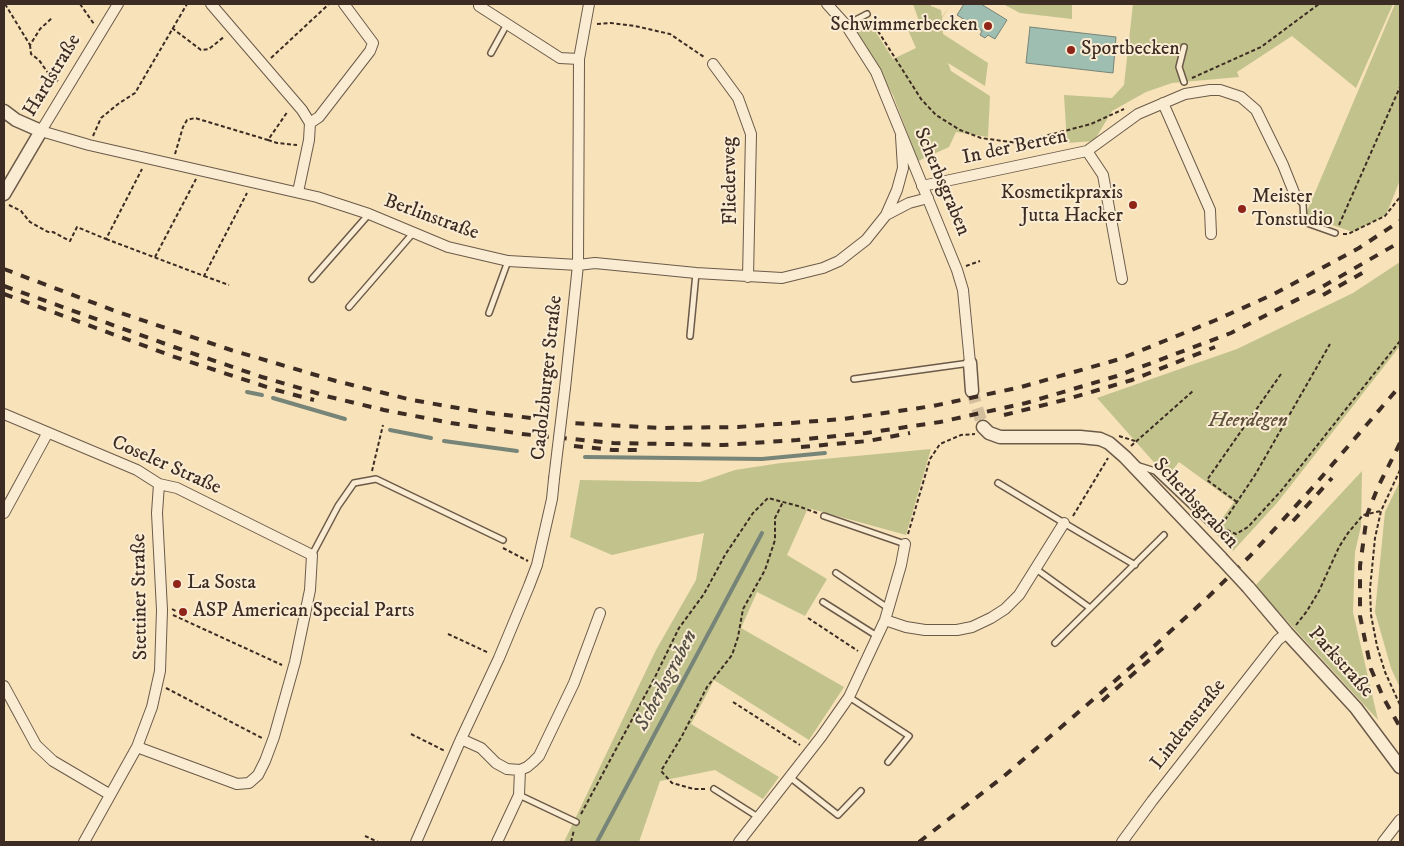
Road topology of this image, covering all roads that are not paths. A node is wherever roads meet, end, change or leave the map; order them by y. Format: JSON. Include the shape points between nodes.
{"nodes":[{"id":1,"x":118,"y":4,"type":"edge"},
{"id":2,"x":211,"y":4,"type":"edge"},
{"id":3,"x":344,"y":4,"type":"edge"},
{"id":4,"x":589,"y":4,"type":"edge"},
{"id":5,"x":827,"y":4,"type":"edge"},
{"id":6,"x":479,"y":6,"type":"dead end"},
{"id":7,"x":867,"y":14,"type":"road end"},
{"id":8,"x":507,"y":24,"type":"junction"},
{"id":9,"x":846,"y":25,"type":"junction"},
{"id":10,"x":1184,"y":48,"type":"dead end"},
{"id":11,"x":491,"y":53,"type":"dead end"},
{"id":12,"x":579,"y":59,"type":"junction"},
{"id":13,"x":713,"y":64,"type":"road end"},
{"id":14,"x":1184,"y":82,"type":"road end"},
{"id":15,"x":1164,"y":103,"type":"junction"},
{"id":16,"x":4,"y":111,"type":"edge"},
{"id":17,"x":310,"y":123,"type":"junction"},
{"id":18,"x":41,"y":131,"type":"junction"},
{"id":19,"x":901,"y":136,"type":"junction"},
{"id":20,"x":1087,"y":151,"type":"junction"},
{"id":21,"x":922,"y":186,"type":"junction"},
{"id":22,"x":298,"y":192,"type":"junction"},
{"id":23,"x":4,"y":194,"type":"edge"},
{"id":24,"x":1295,"y":195,"type":"joint"},
{"id":25,"x":928,"y":198,"type":"junction"},
{"id":26,"x":369,"y":214,"type":"junction"},
{"id":27,"x":886,"y":215,"type":"junction"},
{"id":28,"x":415,"y":232,"type":"junction"},
{"id":29,"x":1336,"y":233,"type":"road end"},
{"id":30,"x":1211,"y":234,"type":"dead end"},
{"id":31,"x":508,"y":261,"type":"junction"},
{"id":32,"x":578,"y":265,"type":"junction"},
{"id":33,"x":696,"y":273,"type":"junction"},
{"id":34,"x":748,"y":277,"type":"junction"},
{"id":35,"x":312,"y":279,"type":"dead end"},
{"id":36,"x":1122,"y":279,"type":"dead end"},
{"id":37,"x":349,"y":308,"type":"dead end"},
{"id":38,"x":489,"y":312,"type":"dead end"},
{"id":39,"x":690,"y":336,"type":"dead end"},
{"id":40,"x":970,"y":363,"type":"junction"},
{"id":41,"x":854,"y":379,"type":"dead end"},
{"id":42,"x":972,"y":391,"type":"tunnel mouth"},
{"id":43,"x":4,"y":414,"type":"edge"},
{"id":44,"x":984,"y":429,"type":"road end"},
{"id":45,"x":47,"y":434,"type":"junction"},
{"id":46,"x":1128,"y":460,"type":"junction"},
{"id":47,"x":998,"y":483,"type":"dead end"},
{"id":48,"x":159,"y":484,"type":"junction"},
{"id":49,"x":4,"y":513,"type":"edge"},
{"id":50,"x":824,"y":516,"type":"road end"},
{"id":51,"x":1064,"y":523,"type":"junction"},
{"id":52,"x":1219,"y":527,"type":"road end"},
{"id":53,"x":1164,"y":536,"type":"dead end"},
{"id":54,"x":503,"y":540,"type":"road end"},
{"id":55,"x":905,"y":544,"type":"joint"},
{"id":56,"x":312,"y":555,"type":"junction"},
{"id":57,"x":1135,"y":565,"type":"junction"},
{"id":58,"x":1036,"y":570,"type":"junction"},
{"id":59,"x":836,"y":574,"type":"dead end"},
{"id":60,"x":1248,"y":588,"type":"joint"},
{"id":61,"x":823,"y":602,"type":"dead end"},
{"id":62,"x":888,"y":608,"type":"junction"},
{"id":63,"x":1090,"y":608,"type":"junction"},
{"id":64,"x":600,"y":613,"type":"dead end"},
{"id":65,"x":885,"y":620,"type":"junction"},
{"id":66,"x":1287,"y":633,"type":"junction"},
{"id":67,"x":878,"y":637,"type":"junction"},
{"id":68,"x":1055,"y":643,"type":"dead end"},
{"id":69,"x":4,"y":686,"type":"edge"},
{"id":70,"x":849,"y":697,"type":"junction"},
{"id":71,"x":461,"y":739,"type":"junction"},
{"id":72,"x":136,"y":747,"type":"junction"},
{"id":73,"x":888,"y":762,"type":"dead end"},
{"id":74,"x":1400,"y":767,"type":"edge"},
{"id":75,"x":520,"y":770,"type":"junction"},
{"id":76,"x":791,"y":778,"type":"junction"},
{"id":77,"x":714,"y":789,"type":"road end"},
{"id":78,"x":861,"y":791,"type":"dead end"},
{"id":79,"x":110,"y":794,"type":"junction"},
{"id":80,"x":519,"y":795,"type":"junction"},
{"id":81,"x":759,"y":818,"type":"junction"},
{"id":82,"x":1400,"y":820,"type":"edge"},
{"id":83,"x":576,"y":822,"type":"road end"},
{"id":84,"x":84,"y":842,"type":"edge"},
{"id":85,"x":416,"y":842,"type":"edge"},
{"id":86,"x":497,"y":842,"type":"edge"},
{"id":87,"x":739,"y":842,"type":"edge"},
{"id":88,"x":1122,"y":842,"type":"edge"},
{"id":89,"x":1383,"y":842,"type":"edge"}],
"edges":[{"from":1,"to":18,"type":"street","name":"Hardstraße"},
{"from":2,"to":17,"type":"street","via":[[295,101]]},
{"from":3,"to":17,"type":"street","via":[[373,43],[319,118]]},
{"from":4,"to":12,"type":"street","name":"Cadolzburger Straße"},
{"from":5,"to":9,"type":"street","name":"Scherbsgraben"},
{"from":6,"to":8,"type":"street"},
{"from":7,"to":9,"type":"lane"},
{"from":8,"to":11,"type":"lane"},
{"from":8,"to":12,"type":"street","via":[[560,58]]},
{"from":9,"to":19,"type":"street","name":"Scherbsgraben","via":[[876,72]]},
{"from":10,"to":14,"type":"lane","via":[[1179,67]]},
{"from":12,"to":32,"type":"street","name":"Cadolzburger Straße"},
{"from":13,"to":34,"type":"street","name":"Fliederweg","via":[[738,98],[751,134]]},
{"from":15,"to":20,"type":"street","name":"In der Berten","via":[[1138,114]]},
{"from":15,"to":24,"type":"street","name":"In der Berten","via":[[1200,90],[1234,94],[1247,101],[1256,110]]},
{"from":15,"to":30,"type":"street","via":[[1210,210]]},
{"from":16,"to":18,"type":"street"},
{"from":17,"to":22,"type":"street"},
{"from":18,"to":22,"type":"street","name":"Berlinstraße"},
{"from":18,"to":23,"type":"street","name":"Hardstraße"},
{"from":19,"to":21,"type":"street","name":"Scherbsgraben"},
{"from":19,"to":27,"type":"street","name":"Berlinstraße","via":[[903,168]]},
{"from":20,"to":21,"type":"street","name":"In der Berten"},
{"from":20,"to":36,"type":"street","name":"In der Berten","via":[[1103,175]]},
{"from":21,"to":25,"type":"street","name":"Scherbsgraben"},
{"from":22,"to":26,"type":"street","name":"Berlinstraße"},
{"from":24,"to":29,"type":"lane","via":[[1303,204],[1304,222]]},
{"from":25,"to":27,"type":"street","name":"Berlinstraße"},
{"from":25,"to":40,"type":"street","name":"Scherbsgraben","via":[[963,290]]},
{"from":26,"to":28,"type":"street","name":"Berlinstraße"},
{"from":26,"to":35,"type":"lane"},
{"from":27,"to":34,"type":"street","name":"Berlinstraße","via":[[866,240],[823,268],[782,278]]},
{"from":28,"to":31,"type":"street","name":"Berlinstraße","via":[[448,247]]},
{"from":28,"to":37,"type":"lane"},
{"from":31,"to":32,"type":"street","name":"Berlinstraße"},
{"from":31,"to":38,"type":"lane"},
{"from":32,"to":33,"type":"street","name":"Berlinstraße","via":[[595,263]]},
{"from":32,"to":71,"type":"street","name":"Cadolzburger Straße","bridge":true,"via":[[552,499],[537,565]]},
{"from":33,"to":34,"type":"street","name":"Berlinstraße"},
{"from":33,"to":39,"type":"lane"},
{"from":40,"to":41,"type":"lane"},
{"from":40,"to":42,"type":"street","name":"Scherbsgraben"},
{"from":43,"to":45,"type":"street","name":"Coseler Straße"},
{"from":44,"to":46,"type":"street","name":"Scherbsgraben","via":[[1000,437],[1100,439]]},
{"from":45,"to":48,"type":"street","name":"Coseler Straße","via":[[137,470]]},
{"from":45,"to":49,"type":"street"},
{"from":46,"to":52,"type":"lane","via":[[1155,471],[1211,524]]},
{"from":46,"to":60,"type":"street","name":"Scherbsgraben","bridge":true},
{"from":47,"to":51,"type":"lane"},
{"from":48,"to":56,"type":"street","name":"Coseler Straße","via":[[177,488]]},
{"from":48,"to":72,"type":"street","name":"Stettiner Straße","via":[[160,671],[152,707]]},
{"from":50,"to":55,"type":"lane"},
{"from":51,"to":57,"type":"lane"},
{"from":51,"to":58,"type":"street"},
{"from":53,"to":57,"type":"lane"},
{"from":54,"to":56,"type":"lane","via":[[370,480],[354,483]]},
{"from":55,"to":62,"type":"street"},
{"from":56,"to":72,"type":"street","via":[[310,590],[293,670],[258,775],[249,783],[237,784]]},
{"from":57,"to":63,"type":"lane"},
{"from":58,"to":63,"type":"lane"},
{"from":58,"to":65,"type":"street","via":[[1020,595],[1005,609],[972,627],[925,630]]},
{"from":59,"to":62,"type":"lane"},
{"from":60,"to":66,"type":"street","name":"Parkstraße"},
{"from":61,"to":67,"type":"lane"},
{"from":62,"to":65,"type":"street"},
{"from":63,"to":68,"type":"lane"},
{"from":64,"to":75,"type":"street","via":[[574,683],[539,756]]},
{"from":65,"to":67,"type":"street"},
{"from":66,"to":74,"type":"street","name":"Parkstraße","via":[[1356,708]]},
{"from":66,"to":88,"type":"street","name":"Lindenstraße","via":[[1278,640]]},
{"from":67,"to":70,"type":"street"},
{"from":69,"to":79,"type":"street","via":[[36,745],[53,761]]},
{"from":70,"to":73,"type":"lane","via":[[909,736]]},
{"from":70,"to":76,"type":"street"},
{"from":71,"to":75,"type":"street","via":[[481,748],[496,763]]},
{"from":71,"to":85,"type":"street","name":"Cadolzburger Straße"},
{"from":72,"to":79,"type":"street","name":"Stettiner Straße"},
{"from":75,"to":80,"type":"street"},
{"from":76,"to":78,"type":"lane","via":[[838,815]]},
{"from":76,"to":81,"type":"street"},
{"from":77,"to":81,"type":"lane"},
{"from":79,"to":84,"type":"street","name":"Stettiner Straße"},
{"from":80,"to":83,"type":"lane"},
{"from":80,"to":86,"type":"street"},
{"from":81,"to":87,"type":"street"},
{"from":82,"to":89,"type":"street"}]}
